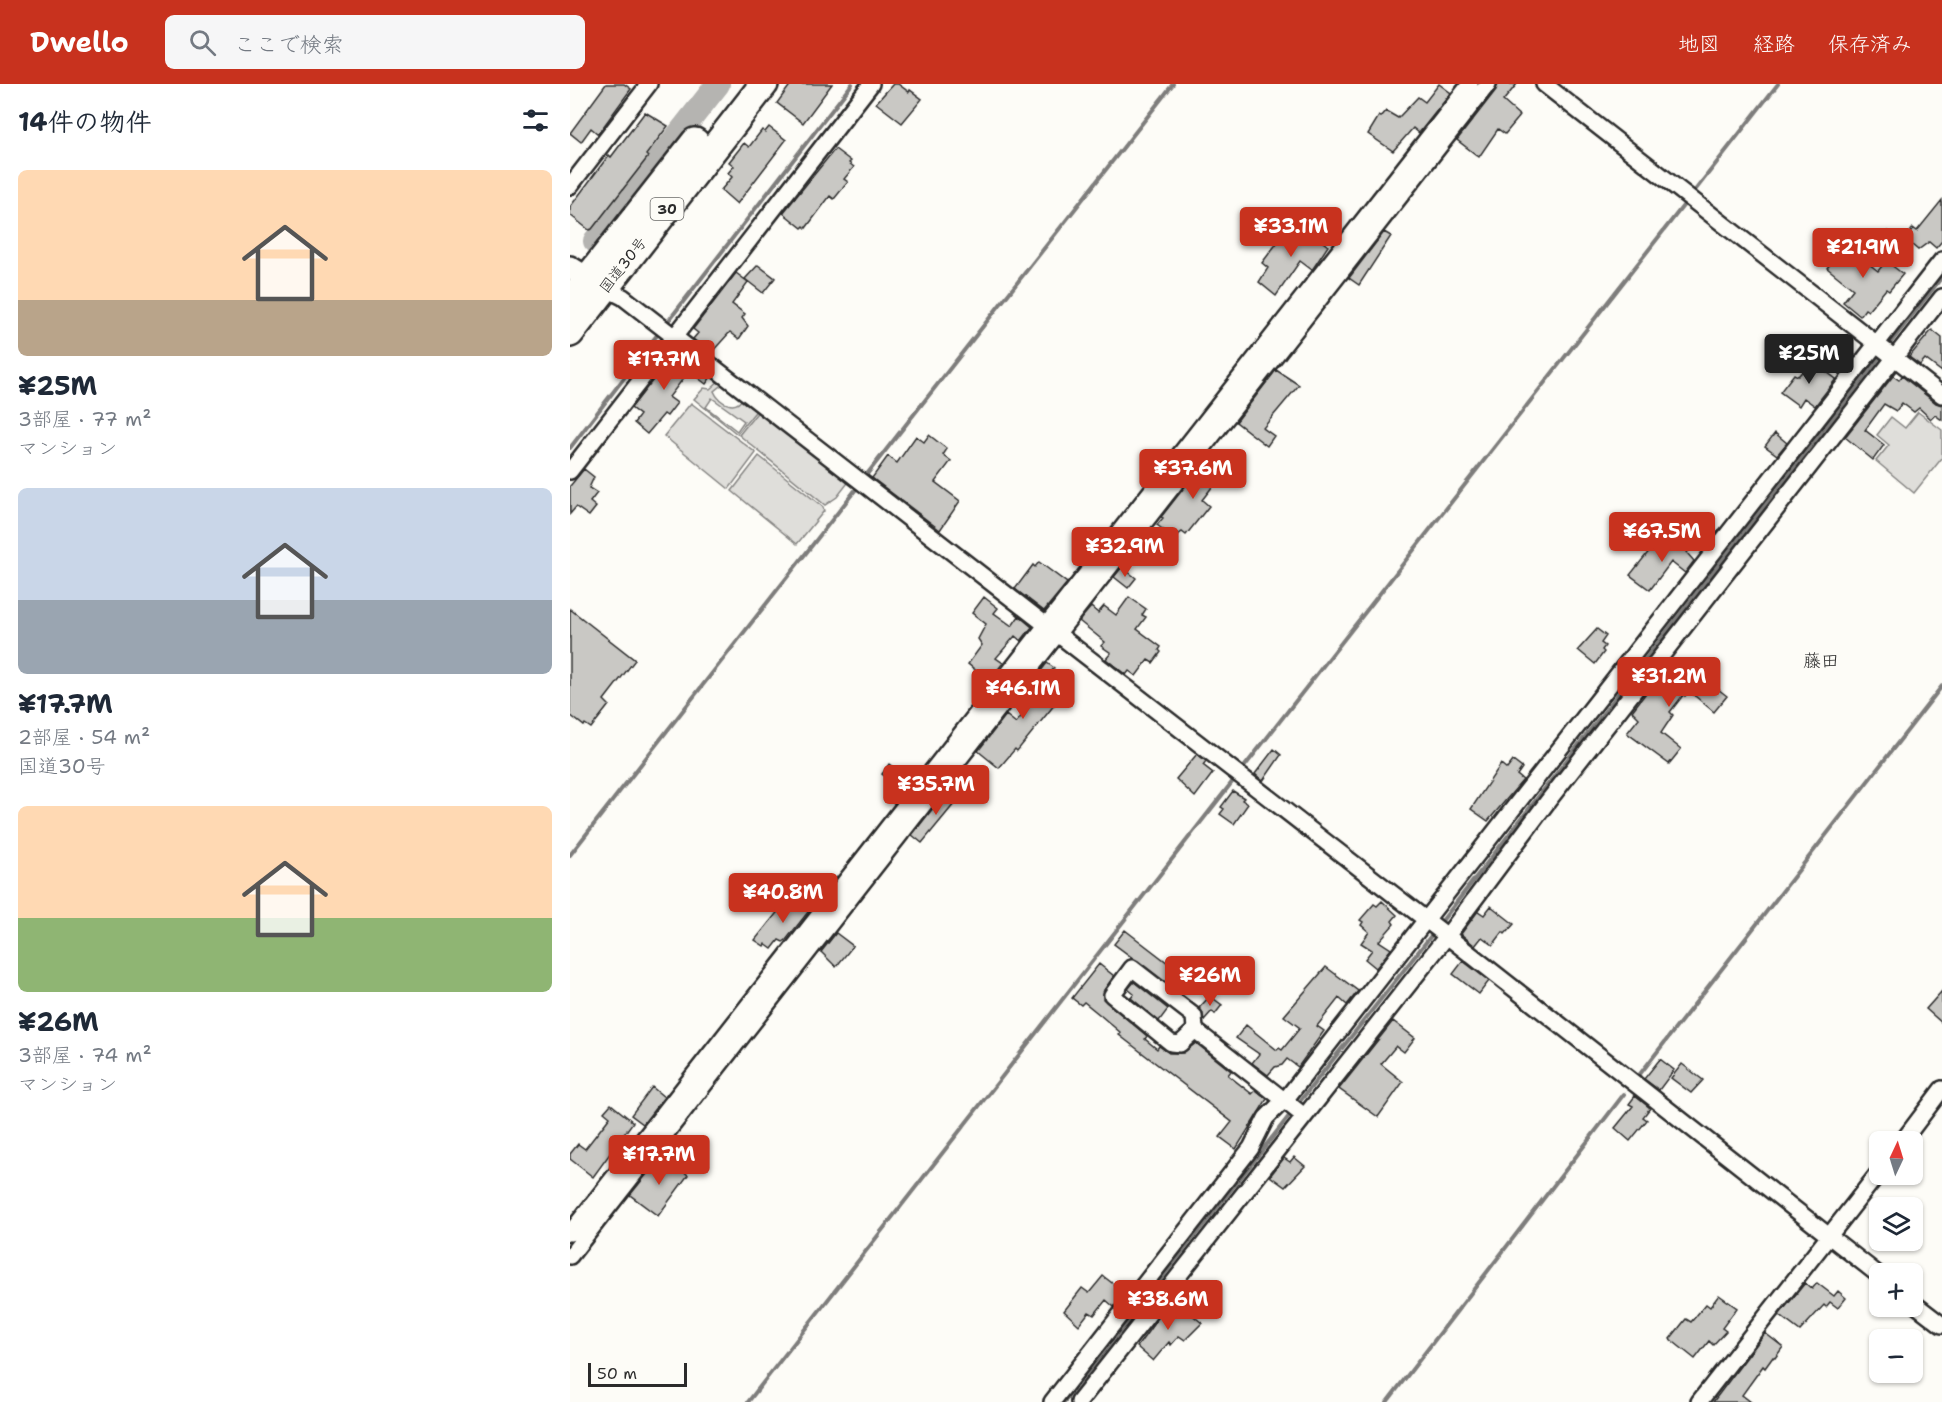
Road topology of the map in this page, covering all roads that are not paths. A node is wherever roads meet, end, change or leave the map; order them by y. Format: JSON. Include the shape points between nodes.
{"nodes":[{"id":1,"x":649,"y":84,"type":"edge"},
{"id":2,"x":741,"y":84,"type":"edge"},
{"id":3,"x":764,"y":84,"type":"edge"},
{"id":4,"x":871,"y":84,"type":"edge"},
{"id":5,"x":1470,"y":84,"type":"edge"},
{"id":6,"x":1488,"y":84,"type":"edge"},
{"id":7,"x":1544,"y":84,"type":"edge"},
{"id":8,"x":570,"y":186,"type":"edge"},
{"id":9,"x":1942,"y":260,"type":"edge"},
{"id":10,"x":587,"y":278,"type":"edge"},
{"id":11,"x":1942,"y":297,"type":"edge"},
{"id":12,"x":570,"y":301,"type":"edge"},
{"id":13,"x":666,"y":331,"type":"junction"},
{"id":14,"x":570,"y":333,"type":"edge"},
{"id":15,"x":1886,"y":350,"type":"junction"},
{"id":16,"x":1942,"y":394,"type":"edge"},
{"id":17,"x":570,"y":471,"type":"edge"},
{"id":18,"x":1052,"y":629,"type":"junction"},
{"id":19,"x":1437,"y":929,"type":"junction"},
{"id":20,"x":1195,"y":1030,"type":"junction"},
{"id":21,"x":1337,"y":1054,"type":"junction"},
{"id":22,"x":1315,"y":1083,"type":"junction"},
{"id":23,"x":1942,"y":1089,"type":"edge"},
{"id":24,"x":1295,"y":1108,"type":"junction"},
{"id":25,"x":1910,"y":1131,"type":"edge"},
{"id":26,"x":1265,"y":1144,"type":"junction"},
{"id":27,"x":1869,"y":1184,"type":"edge"},
{"id":28,"x":570,"y":1233,"type":"edge"},
{"id":29,"x":1825,"y":1234,"type":"junction"},
{"id":30,"x":570,"y":1256,"type":"edge"},
{"id":31,"x":1869,"y":1268,"type":"edge"},
{"id":32,"x":1923,"y":1310,"type":"edge"},
{"id":33,"x":1942,"y":1325,"type":"edge"},
{"id":34,"x":1052,"y":1402,"type":"edge"},
{"id":35,"x":1078,"y":1402,"type":"edge"},
{"id":36,"x":1699,"y":1402,"type":"edge"}],
"edges":[{"from":1,"to":8,"type":"street"},
{"from":2,"to":10,"type":"highway","name":"国道30号","number":"30"},
{"from":3,"to":10,"type":"highway","name":"国道30号","number":"30"},
{"from":4,"to":13,"type":"street"},
{"from":5,"to":18,"type":"street"},
{"from":6,"to":18,"type":"street"},
{"from":7,"to":15,"type":"street"},
{"from":9,"to":15,"type":"street"},
{"from":10,"to":12,"type":"highway","name":"国道30号","number":"30"},
{"from":10,"to":13,"type":"street","via":[[622,297]]},
{"from":10,"to":14,"type":"highway","name":"国道30号","number":"30"},
{"from":11,"to":15,"type":"street"},
{"from":13,"to":17,"type":"street"},
{"from":13,"to":18,"type":"street"},
{"from":15,"to":16,"type":"street"},
{"from":15,"to":19,"type":"street"},
{"from":15,"to":19,"type":"street","via":[[1548,801]]},
{"from":18,"to":19,"type":"street"},
{"from":18,"to":28,"type":"street"},
{"from":18,"to":30,"type":"street"},
{"from":19,"to":21,"type":"street"},
{"from":19,"to":21,"type":"street"},
{"from":19,"to":29,"type":"street"},
{"from":20,"to":20,"type":"street","via":[[1194,1016],[1132,968],[1112,995],[1171,1043],[1180,1044]]},
{"from":20,"to":24,"type":"street"},
{"from":21,"to":22,"type":"street"},
{"from":21,"to":22,"type":"street"},
{"from":22,"to":24,"type":"street"},
{"from":22,"to":24,"type":"street"},
{"from":23,"to":25,"type":"street"},
{"from":24,"to":26,"type":"street"},
{"from":24,"to":26,"type":"street","via":[[1266,1118]]},
{"from":26,"to":34,"type":"street","via":[[1251,1148]]},
{"from":26,"to":35,"type":"street"},
{"from":27,"to":29,"type":"street"},
{"from":29,"to":31,"type":"street"},
{"from":29,"to":36,"type":"street"},
{"from":32,"to":33,"type":"street"}]}
